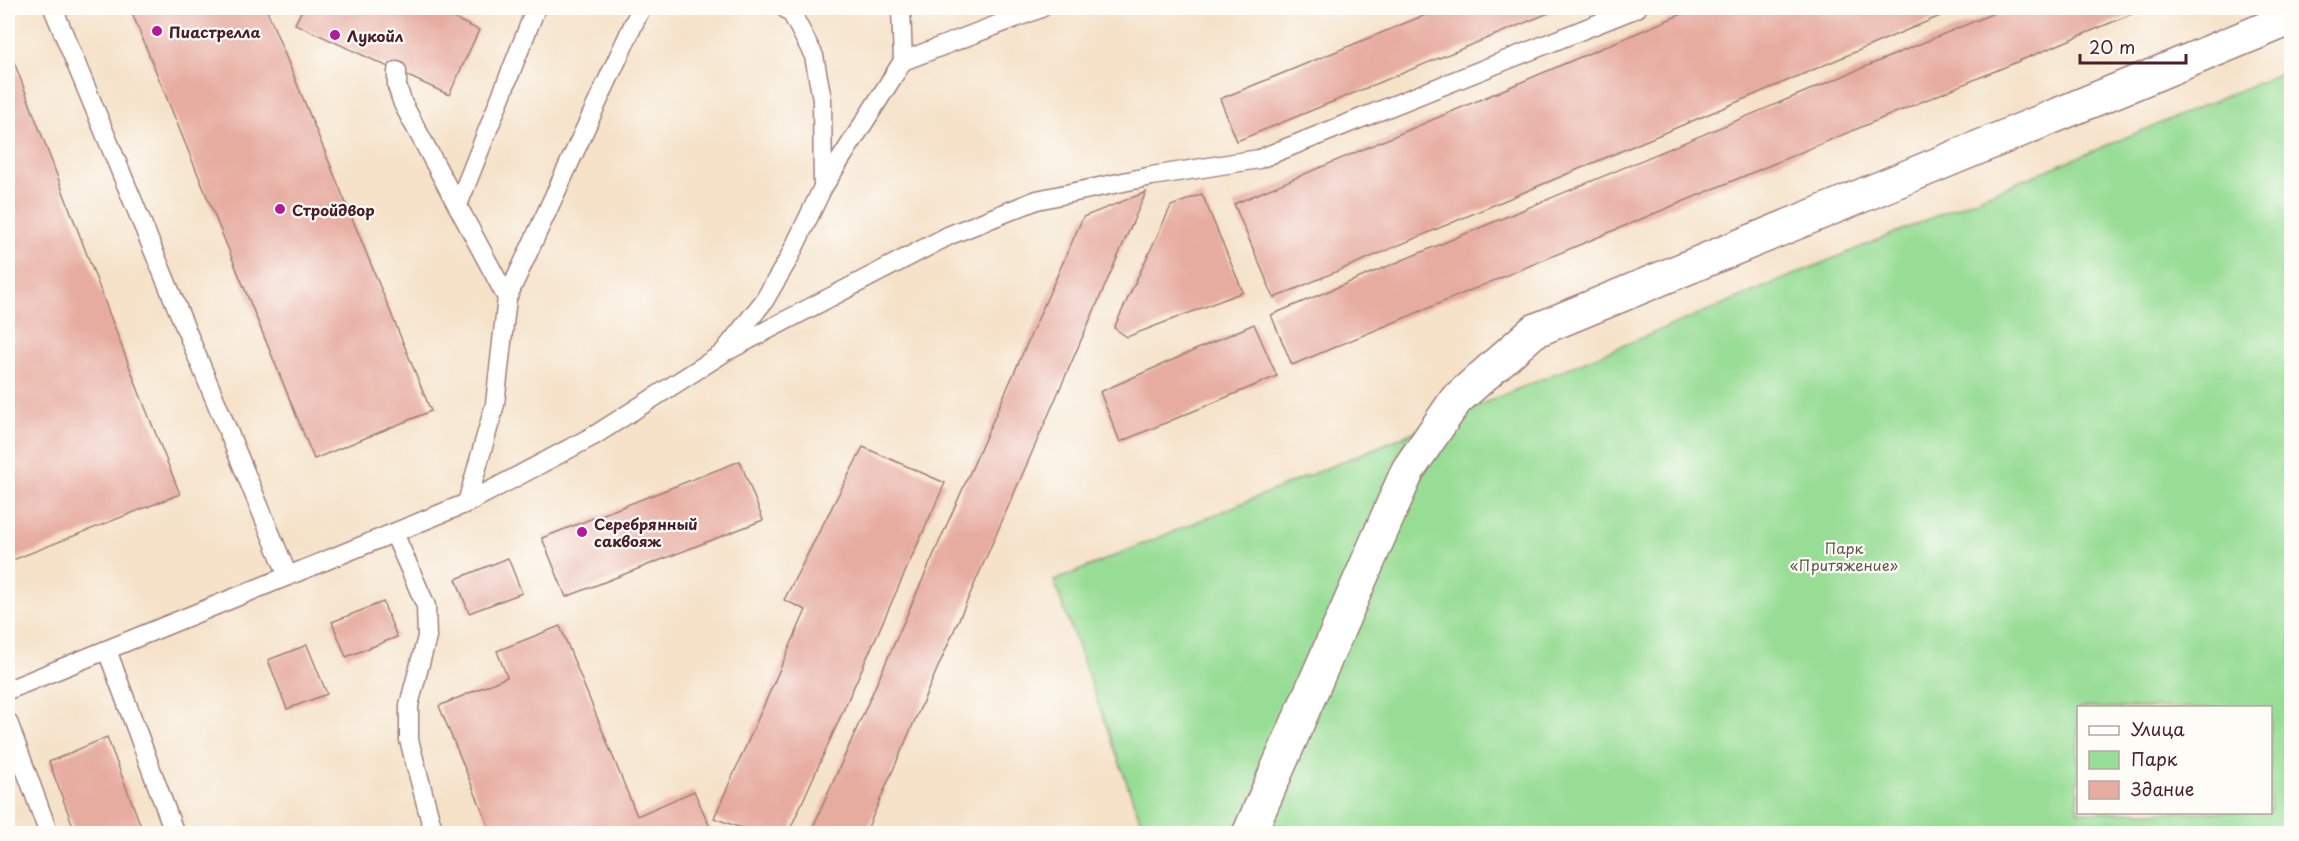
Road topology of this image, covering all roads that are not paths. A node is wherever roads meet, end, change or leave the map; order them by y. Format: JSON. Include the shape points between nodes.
{"nodes":[{"id":1,"x":53,"y":8,"type":"edge"},
{"id":2,"x":536,"y":8,"type":"edge"},
{"id":3,"x":641,"y":8,"type":"edge"},
{"id":4,"x":785,"y":8,"type":"edge"},
{"id":5,"x":901,"y":8,"type":"edge"},
{"id":6,"x":1041,"y":8,"type":"edge"},
{"id":7,"x":1637,"y":8,"type":"edge"},
{"id":8,"x":2292,"y":18,"type":"edge"},
{"id":9,"x":903,"y":61,"type":"junction"},
{"id":10,"x":397,"y":71,"type":"dead end"},
{"id":11,"x":823,"y":187,"type":"junction"},
{"id":12,"x":458,"y":205,"type":"junction"},
{"id":13,"x":507,"y":298,"type":"junction"},
{"id":14,"x":722,"y":354,"type":"junction"},
{"id":15,"x":467,"y":503,"type":"junction"},
{"id":16,"x":394,"y":533,"type":"junction"},
{"id":17,"x":288,"y":576,"type":"junction"},
{"id":18,"x":107,"y":650,"type":"junction"},
{"id":19,"x":8,"y":690,"type":"edge"},
{"id":20,"x":8,"y":722,"type":"edge"},
{"id":21,"x":44,"y":829,"type":"edge"},
{"id":22,"x":175,"y":834,"type":"edge"},
{"id":23,"x":434,"y":834,"type":"edge"},
{"id":24,"x":1249,"y":834,"type":"edge"}],
"edges":[{"from":1,"to":17,"type":"lane"},
{"from":2,"to":12,"type":"lane"},
{"from":3,"to":13,"type":"lane"},
{"from":4,"to":11,"type":"lane","via":[[814,56],[822,99]]},
{"from":5,"to":9,"type":"lane"},
{"from":6,"to":9,"type":"lane"},
{"from":7,"to":14,"type":"lane","via":[[1259,159],[1036,200],[950,235]]},
{"from":8,"to":24,"type":"street","via":[[1534,331],[1456,400],[1408,470]]},
{"from":9,"to":11,"type":"lane"},
{"from":10,"to":12,"type":"lane","via":[[397,86],[404,104]]},
{"from":11,"to":14,"type":"lane","via":[[764,301]]},
{"from":12,"to":13,"type":"lane"},
{"from":13,"to":15,"type":"lane","via":[[495,404]]},
{"from":14,"to":15,"type":"lane","via":[[595,435]]},
{"from":15,"to":16,"type":"lane"},
{"from":16,"to":17,"type":"lane"},
{"from":16,"to":23,"type":"lane","via":[[426,606],[427,637],[409,705],[409,740]]},
{"from":17,"to":18,"type":"lane"},
{"from":18,"to":19,"type":"lane"},
{"from":18,"to":22,"type":"lane"},
{"from":20,"to":21,"type":"lane"}]}
